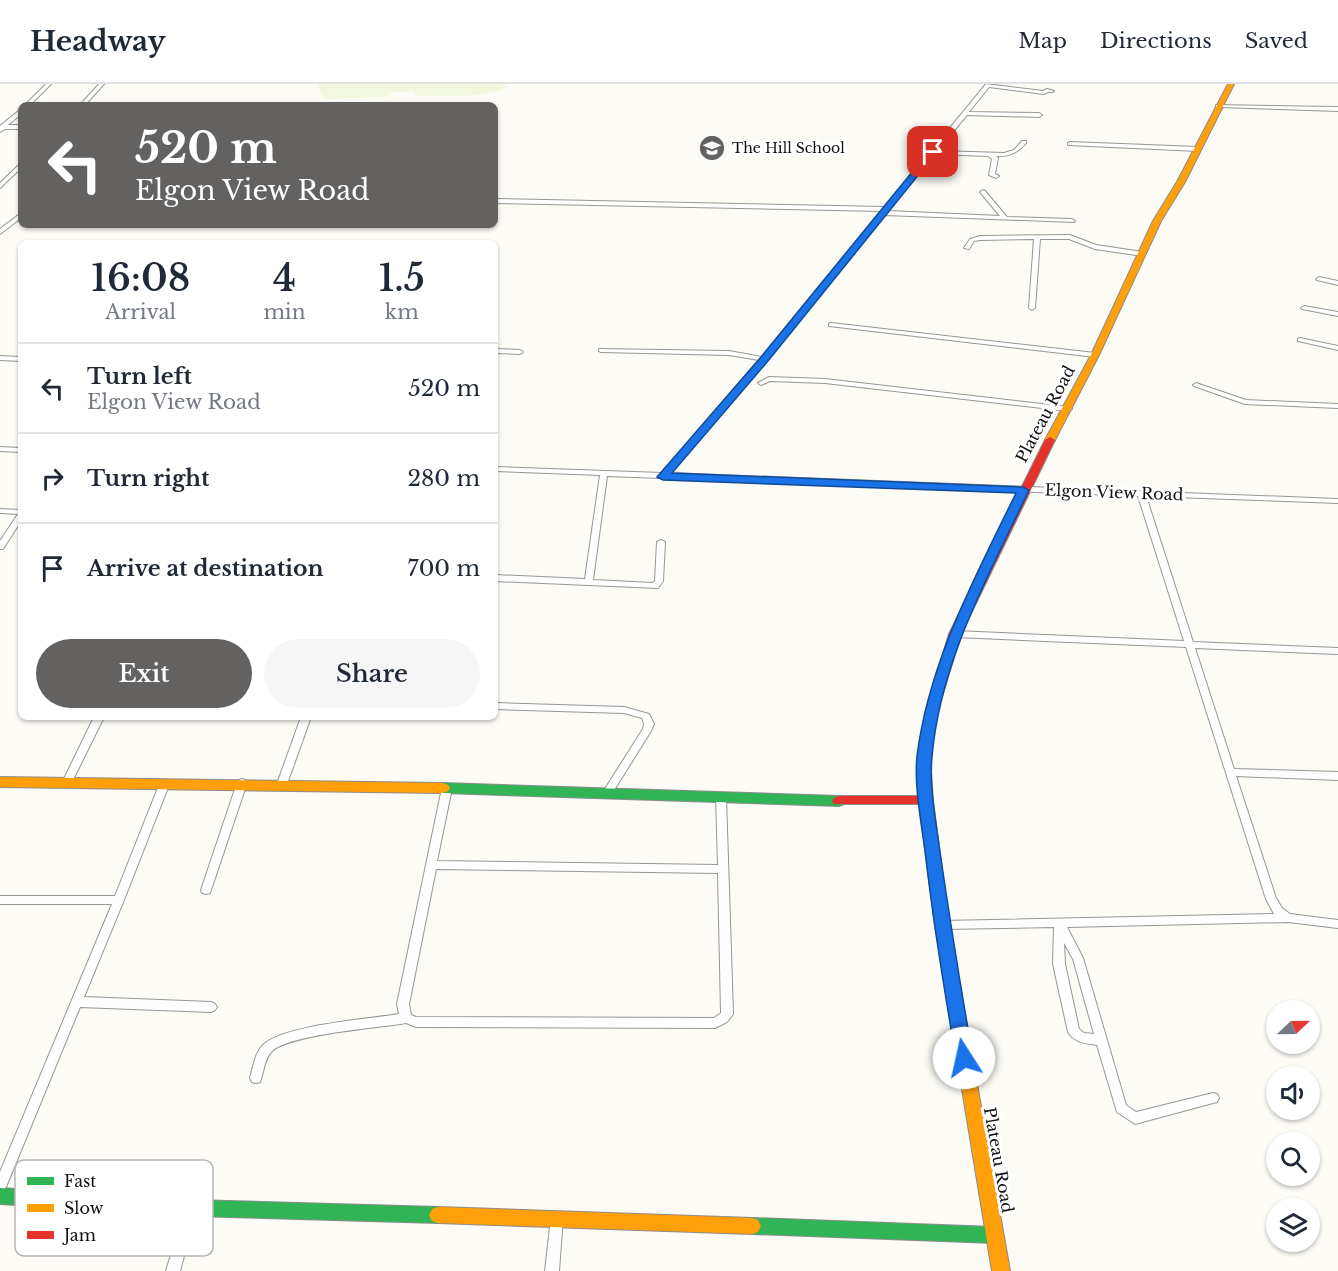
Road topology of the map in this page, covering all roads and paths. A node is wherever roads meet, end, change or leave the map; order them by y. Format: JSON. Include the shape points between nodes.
{"nodes":[{"id":1,"x":49,"y":84,"type":"edge"},
{"id":2,"x":102,"y":84,"type":"edge"},
{"id":3,"x":1231,"y":84,"type":"edge"},
{"id":4,"x":989,"y":85,"type":"edge"},
{"id":5,"x":1052,"y":91,"type":"dead end"},
{"id":6,"x":30,"y":102,"type":"edge"},
{"id":7,"x":85,"y":102,"type":"edge"},
{"id":8,"x":1218,"y":106,"type":"junction"},
{"id":9,"x":1338,"y":109,"type":"edge"},
{"id":10,"x":965,"y":113,"type":"junction"},
{"id":11,"x":18,"y":114,"type":"edge"},
{"id":12,"x":1039,"y":115,"type":"dead end"},
{"id":13,"x":18,"y":127,"type":"edge"},
{"id":14,"x":1,"y":128,"type":"edge"},
{"id":15,"x":1024,"y":142,"type":"dead end"},
{"id":16,"x":1071,"y":144,"type":"dead end"},
{"id":17,"x":1198,"y":149,"type":"junction"},
{"id":18,"x":933,"y":152,"type":"junction"},
{"id":19,"x":990,"y":155,"type":"junction"},
{"id":20,"x":18,"y":168,"type":"edge"},
{"id":21,"x":996,"y":176,"type":"dead end"},
{"id":22,"x":0,"y":186,"type":"edge"},
{"id":23,"x":983,"y":192,"type":"dead end"},
{"id":24,"x":498,"y":201,"type":"edge"},
{"id":25,"x":884,"y":211,"type":"junction"},
{"id":26,"x":18,"y":217,"type":"edge"},
{"id":27,"x":1005,"y":218,"type":"junction"},
{"id":28,"x":1072,"y":221,"type":"dead end"},
{"id":29,"x":0,"y":224,"type":"edge"},
{"id":30,"x":10,"y":224,"type":"junction"},
{"id":31,"x":0,"y":232,"type":"edge"},
{"id":32,"x":1036,"y":237,"type":"junction"},
{"id":33,"x":968,"y":248,"type":"dead end"},
{"id":34,"x":1143,"y":254,"type":"junction"},
{"id":35,"x":1319,"y":279,"type":"dead end"},
{"id":36,"x":1338,"y":282,"type":"edge"},
{"id":37,"x":1032,"y":308,"type":"dead end"},
{"id":38,"x":1304,"y":308,"type":"dead end"},
{"id":39,"x":1338,"y":314,"type":"edge"},
{"id":40,"x":831,"y":325,"type":"dead end"},
{"id":41,"x":1300,"y":340,"type":"dead end"},
{"id":42,"x":1338,"y":348,"type":"edge"},
{"id":43,"x":601,"y":350,"type":"dead end"},
{"id":44,"x":498,"y":351,"type":"edge"},
{"id":45,"x":520,"y":352,"type":"dead end"},
{"id":46,"x":1095,"y":355,"type":"junction"},
{"id":47,"x":0,"y":358,"type":"edge"},
{"id":48,"x":18,"y":359,"type":"edge"},
{"id":49,"x":764,"y":359,"type":"junction"},
{"id":50,"x":761,"y":383,"type":"dead end"},
{"id":51,"x":1196,"y":385,"type":"dead end"},
{"id":52,"x":1338,"y":406,"type":"edge"},
{"id":53,"x":1068,"y":409,"type":"junction"},
{"id":54,"x":0,"y":449,"type":"edge"},
{"id":55,"x":18,"y":450,"type":"edge"},
{"id":56,"x":498,"y":469,"type":"edge"},
{"id":57,"x":604,"y":473,"type":"junction"},
{"id":58,"x":663,"y":477,"type":"junction"},
{"id":59,"x":1023,"y":490,"type":"junction"},
{"id":60,"x":1141,"y":493,"type":"junction"},
{"id":61,"x":1338,"y":501,"type":"edge"},
{"id":62,"x":0,"y":511,"type":"edge"},
{"id":63,"x":18,"y":514,"type":"edge"},
{"id":64,"x":18,"y":519,"type":"edge"},
{"id":65,"x":661,"y":542,"type":"dead end"},
{"id":66,"x":0,"y":547,"type":"edge"},
{"id":67,"x":498,"y":578,"type":"edge"},
{"id":68,"x":589,"y":582,"type":"junction"},
{"id":69,"x":955,"y":634,"type":"junction"},
{"id":70,"x":1190,"y":645,"type":"junction"},
{"id":71,"x":1338,"y":651,"type":"edge"},
{"id":72,"x":498,"y":706,"type":"edge"},
{"id":73,"x":98,"y":720,"type":"edge"},
{"id":74,"x":305,"y":720,"type":"edge"},
{"id":75,"x":1231,"y":772,"type":"junction"},
{"id":76,"x":1338,"y":776,"type":"edge"},
{"id":77,"x":0,"y":782,"type":"edge"},
{"id":78,"x":67,"y":783,"type":"junction"},
{"id":79,"x":242,"y":783,"type":"junction"},
{"id":80,"x":282,"y":784,"type":"junction"},
{"id":81,"x":164,"y":785,"type":"junction"},
{"id":82,"x":447,"y":788,"type":"junction"},
{"id":83,"x":608,"y":792,"type":"junction"},
{"id":84,"x":721,"y":797,"type":"junction"},
{"id":85,"x":926,"y":801,"type":"junction"},
{"id":86,"x":432,"y":866,"type":"junction"},
{"id":87,"x":721,"y":869,"type":"junction"},
{"id":88,"x":206,"y":890,"type":"dead end"},
{"id":89,"x":0,"y":900,"type":"edge"},
{"id":90,"x":119,"y":900,"type":"junction"},
{"id":91,"x":1288,"y":918,"type":"junction"},
{"id":92,"x":1059,"y":923,"type":"junction"},
{"id":93,"x":1338,"y":924,"type":"edge"},
{"id":94,"x":942,"y":925,"type":"junction"},
{"id":95,"x":77,"y":1002,"type":"junction"},
{"id":96,"x":211,"y":1006,"type":"dead end"},
{"id":97,"x":406,"y":1018,"type":"junction"},
{"id":98,"x":1100,"y":1040,"type":"junction"},
{"id":99,"x":256,"y":1078,"type":"dead end"},
{"id":100,"x":1213,"y":1098,"type":"dead end"},
{"id":101,"x":0,"y":1187,"type":"edge"},
{"id":102,"x":0,"y":1196,"type":"edge"},
{"id":103,"x":15,"y":1197,"type":"edge"},
{"id":104,"x":213,"y":1209,"type":"edge"},
{"id":105,"x":557,"y":1218,"type":"junction"},
{"id":106,"x":994,"y":1235,"type":"junction"},
{"id":107,"x":177,"y":1256,"type":"edge"},
{"id":108,"x":173,"y":1271,"type":"edge"},
{"id":109,"x":552,"y":1271,"type":"edge"},
{"id":110,"x":1000,"y":1271,"type":"edge"}],
"edges":[{"from":1,"to":6,"type":"street"},
{"from":2,"to":7,"type":"street"},
{"from":3,"to":8,"type":"street","name":"Plateau Road"},
{"from":4,"to":5,"type":"street"},
{"from":4,"to":10,"type":"street"},
{"from":8,"to":9,"type":"street"},
{"from":8,"to":17,"type":"street","name":"Plateau Road"},
{"from":10,"to":12,"type":"street"},
{"from":10,"to":18,"type":"street"},
{"from":11,"to":14,"type":"street"},
{"from":13,"to":14,"type":"street"},
{"from":15,"to":19,"type":"street","via":[[1012,153]]},
{"from":16,"to":17,"type":"street"},
{"from":17,"to":34,"type":"street","name":"Plateau Road"},
{"from":18,"to":19,"type":"street"},
{"from":18,"to":25,"type":"street"},
{"from":19,"to":21,"type":"street","via":[[995,158],[992,175]]},
{"from":20,"to":22,"type":"street"},
{"from":23,"to":27,"type":"street"},
{"from":24,"to":25,"type":"street"},
{"from":25,"to":27,"type":"street"},
{"from":25,"to":49,"type":"street"},
{"from":26,"to":30,"type":"street"},
{"from":27,"to":28,"type":"street"},
{"from":29,"to":30,"type":"street"},
{"from":30,"to":31,"type":"street"},
{"from":32,"to":33,"type":"street","via":[[980,238],[972,240]]},
{"from":32,"to":34,"type":"street","via":[[1075,238],[1088,246]]},
{"from":32,"to":37,"type":"street"},
{"from":34,"to":46,"type":"street","name":"Plateau Road"},
{"from":35,"to":36,"type":"street"},
{"from":38,"to":39,"type":"street"},
{"from":40,"to":46,"type":"street"},
{"from":41,"to":42,"type":"street"},
{"from":43,"to":49,"type":"street","via":[[729,353]]},
{"from":44,"to":45,"type":"street"},
{"from":46,"to":53,"type":"street","name":"Plateau Road"},
{"from":47,"to":48,"type":"street"},
{"from":49,"to":58,"type":"street"},
{"from":50,"to":53,"type":"street","via":[[775,379],[825,381]]},
{"from":51,"to":52,"type":"street","via":[[1245,402]]},
{"from":53,"to":59,"type":"street","name":"Plateau Road"},
{"from":54,"to":55,"type":"street"},
{"from":56,"to":57,"type":"street","name":"Elgon View Road"},
{"from":57,"to":58,"type":"street","name":"Elgon View Road"},
{"from":57,"to":68,"type":"street"},
{"from":58,"to":59,"type":"street","name":"Elgon View Road"},
{"from":59,"to":60,"type":"street","name":"Elgon View Road"},
{"from":59,"to":69,"type":"street","name":"Plateau Road"},
{"from":60,"to":61,"type":"street","name":"Elgon View Road"},
{"from":60,"to":70,"type":"street"},
{"from":62,"to":63,"type":"street"},
{"from":64,"to":66,"type":"street"},
{"from":65,"to":68,"type":"street","via":[[659,581],[655,586]]},
{"from":67,"to":68,"type":"street"},
{"from":69,"to":70,"type":"street"},
{"from":69,"to":85,"type":"street","name":"Plateau Road","via":[[931,713],[924,759]]},
{"from":70,"to":71,"type":"street"},
{"from":70,"to":75,"type":"street"},
{"from":72,"to":83,"type":"street","via":[[624,710],[646,716],[648,729]]},
{"from":73,"to":78,"type":"street"},
{"from":74,"to":80,"type":"street"},
{"from":75,"to":76,"type":"street"},
{"from":75,"to":91,"type":"street","via":[[1271,899]]},
{"from":77,"to":78,"type":"street"},
{"from":78,"to":81,"type":"street"},
{"from":79,"to":80,"type":"street"},
{"from":79,"to":81,"type":"street"},
{"from":79,"to":88,"type":"street"},
{"from":80,"to":82,"type":"street"},
{"from":81,"to":90,"type":"street"},
{"from":82,"to":83,"type":"street"},
{"from":82,"to":86,"type":"street"},
{"from":83,"to":84,"type":"street"},
{"from":84,"to":85,"type":"street"},
{"from":84,"to":87,"type":"street"},
{"from":85,"to":94,"type":"street","name":"Plateau Road"},
{"from":86,"to":87,"type":"street"},
{"from":86,"to":97,"type":"street","via":[[403,1004]]},
{"from":87,"to":97,"type":"street","via":[[727,1014],[715,1023],[416,1022]]},
{"from":89,"to":90,"type":"street"},
{"from":90,"to":95,"type":"street"},
{"from":91,"to":92,"type":"street"},
{"from":91,"to":93,"type":"street"},
{"from":92,"to":94,"type":"street"},
{"from":92,"to":98,"type":"street","via":[[1078,958]]},
{"from":92,"to":98,"type":"street","via":[[1059,964],[1074,1032],[1081,1038]]},
{"from":94,"to":106,"type":"street","name":"Plateau Road"},
{"from":95,"to":96,"type":"street"},
{"from":95,"to":101,"type":"street"},
{"from":97,"to":99,"type":"street","via":[[289,1037],[270,1046],[261,1058]]},
{"from":98,"to":100,"type":"street","via":[[1118,1102],[1127,1115],[1135,1118]]},
{"from":102,"to":103,"type":"street"},
{"from":104,"to":105,"type":"street"},
{"from":105,"to":106,"type":"street"},
{"from":105,"to":109,"type":"street"},
{"from":106,"to":110,"type":"street","name":"Plateau Road"},
{"from":107,"to":108,"type":"street"}]}
